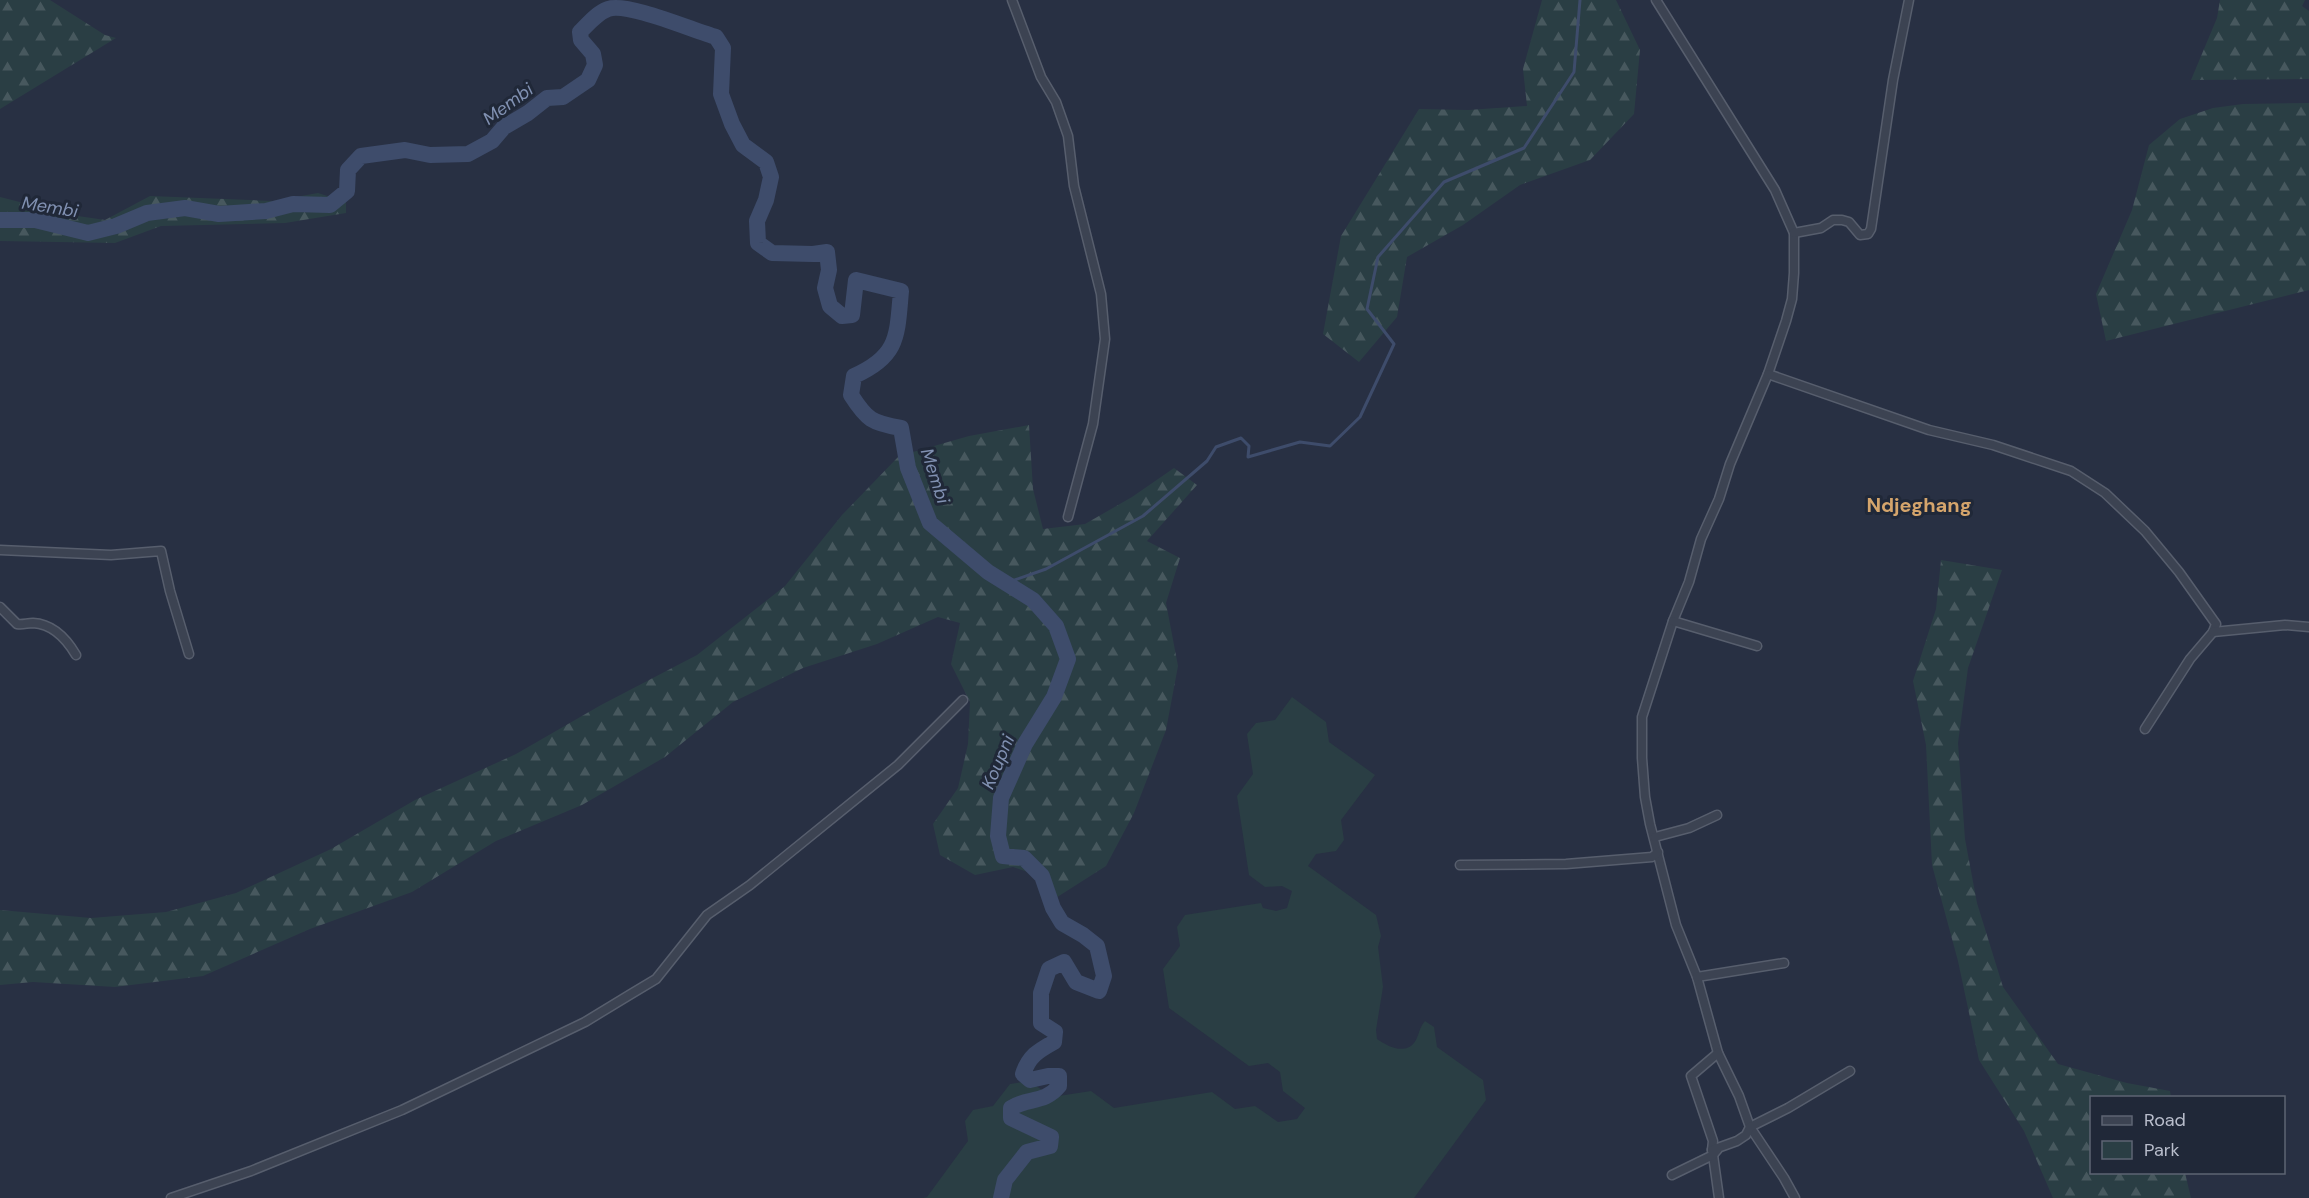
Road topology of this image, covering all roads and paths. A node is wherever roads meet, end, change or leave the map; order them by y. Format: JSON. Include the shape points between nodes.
{"nodes":[{"id":1,"x":1012,"y":0,"type":"edge"},
{"id":2,"x":1656,"y":0,"type":"edge"},
{"id":3,"x":1909,"y":0,"type":"edge"},
{"id":4,"x":1794,"y":233,"type":"junction"},
{"id":5,"x":1768,"y":374,"type":"junction"},
{"id":6,"x":1068,"y":517,"type":"dead end"},
{"id":7,"x":0,"y":550,"type":"edge"},
{"id":8,"x":0,"y":607,"type":"edge"},
{"id":9,"x":1673,"y":621,"type":"junction"},
{"id":10,"x":2309,"y":627,"type":"edge"},
{"id":11,"x":2213,"y":632,"type":"junction"},
{"id":12,"x":1757,"y":646,"type":"dead end"},
{"id":13,"x":189,"y":654,"type":"dead end"},
{"id":14,"x":76,"y":655,"type":"dead end"},
{"id":15,"x":963,"y":700,"type":"dead end"},
{"id":16,"x":2145,"y":729,"type":"dead end"},
{"id":17,"x":1717,"y":815,"type":"dead end"},
{"id":18,"x":1655,"y":837,"type":"junction"},
{"id":19,"x":1658,"y":852,"type":"junction"},
{"id":20,"x":1460,"y":865,"type":"dead end"},
{"id":21,"x":1784,"y":963,"type":"dead end"},
{"id":22,"x":1697,"y":977,"type":"junction"},
{"id":23,"x":1718,"y":1053,"type":"junction"},
{"id":24,"x":1850,"y":1071,"type":"dead end"},
{"id":25,"x":1750,"y":1127,"type":"junction"},
{"id":26,"x":1713,"y":1153,"type":"junction"},
{"id":27,"x":1672,"y":1175,"type":"dead end"},
{"id":28,"x":171,"y":1198,"type":"edge"},
{"id":29,"x":1719,"y":1198,"type":"edge"},
{"id":30,"x":1795,"y":1198,"type":"edge"}],
"edges":[{"from":1,"to":6,"type":"street","via":[[1068,136],[1074,186],[1101,294],[1105,339],[1093,424]]},
{"from":2,"to":4,"type":"street","via":[[1775,190]]},
{"from":3,"to":4,"type":"street","via":[[1871,229],[1860,235],[1849,222],[1833,220],[1821,228]]},
{"from":4,"to":5,"type":"street","via":[[1792,299]]},
{"from":5,"to":9,"type":"street","via":[[1701,539]]},
{"from":5,"to":11,"type":"street","via":[[1929,430],[1993,445],[2071,471],[2105,493],[2145,531],[2216,624]]},
{"from":7,"to":13,"type":"street","via":[[111,555],[161,551]]},
{"from":8,"to":14,"type":"street","via":[[17,624],[36,624],[61,633]]},
{"from":9,"to":12,"type":"street"},
{"from":9,"to":18,"type":"street","via":[[1642,717],[1645,797]]},
{"from":10,"to":11,"type":"street","via":[[2285,625]]},
{"from":11,"to":16,"type":"street","via":[[2190,659]]},
{"from":15,"to":28,"type":"street","via":[[898,765],[759,878],[707,915],[656,979],[585,1022],[402,1110],[251,1171]]},
{"from":17,"to":18,"type":"street"},
{"from":18,"to":19,"type":"street"},
{"from":19,"to":20,"type":"street","via":[[1652,857],[1566,864]]},
{"from":19,"to":22,"type":"street","via":[[1676,925]]},
{"from":21,"to":22,"type":"street"},
{"from":22,"to":23,"type":"street"},
{"from":23,"to":25,"type":"street"},
{"from":23,"to":26,"type":"street","via":[[1691,1076],[1713,1142]]},
{"from":24,"to":25,"type":"street"},
{"from":25,"to":26,"type":"street","via":[[1746,1135]]},
{"from":25,"to":30,"type":"street"},
{"from":26,"to":27,"type":"street"},
{"from":26,"to":29,"type":"street"}]}
